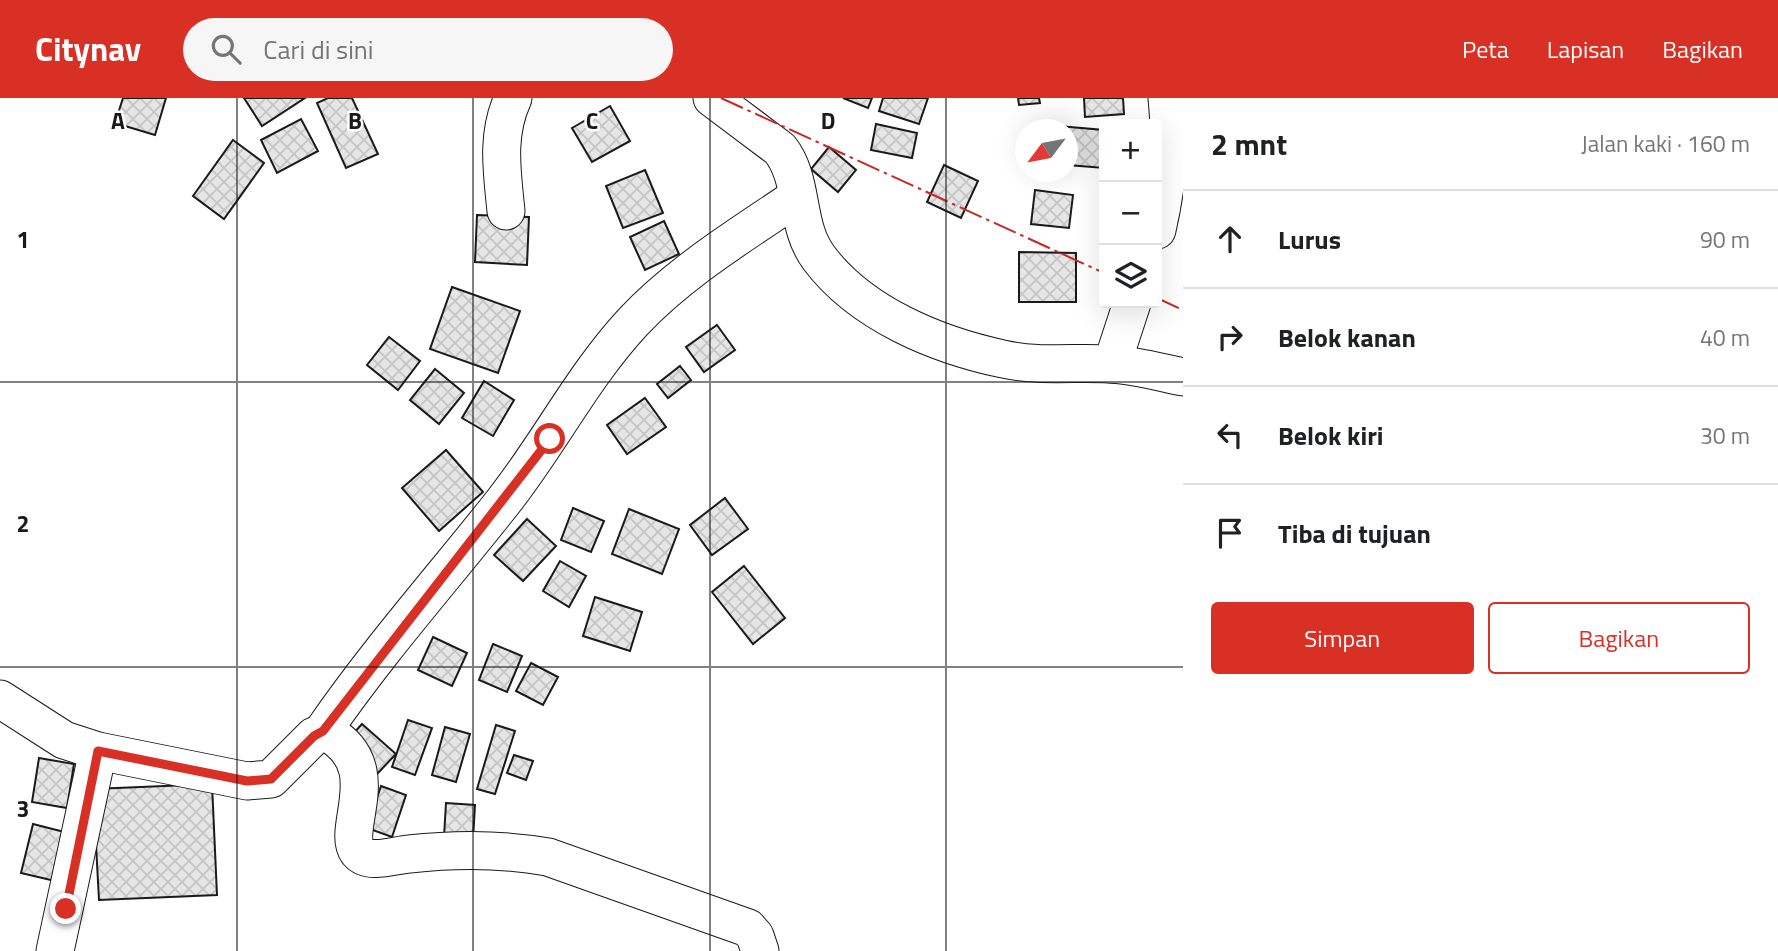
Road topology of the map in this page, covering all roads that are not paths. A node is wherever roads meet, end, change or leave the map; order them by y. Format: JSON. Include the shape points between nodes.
{"nodes":[{"id":1,"x":513,"y":98,"type":"edge"},
{"id":2,"x":712,"y":98,"type":"edge"},
{"id":3,"x":1167,"y":98,"type":"edge"},
{"id":4,"x":797,"y":197,"type":"junction"},
{"id":5,"x":1162,"y":208,"type":"edge"},
{"id":6,"x":506,"y":211,"type":"dead end"},
{"id":7,"x":1130,"y":308,"type":"edge"},
{"id":8,"x":1112,"y":364,"type":"junction"},
{"id":9,"x":1183,"y":377,"type":"edge"},
{"id":10,"x":0,"y":699,"type":"edge"},
{"id":11,"x":323,"y":731,"type":"junction"},
{"id":12,"x":98,"y":751,"type":"junction"},
{"id":13,"x":55,"y":951,"type":"edge"},
{"id":14,"x":760,"y":951,"type":"edge"}],
"edges":[{"from":1,"to":6,"type":"street","via":[[504,118],[500,155]]},
{"from":2,"to":4,"type":"street","via":[[780,149],[792,167]]},
{"from":3,"to":5,"type":"street","via":[[1170,127]]},
{"from":4,"to":8,"type":"street","via":[[801,220],[820,259],[866,302],[903,324],[1004,360]]},
{"from":4,"to":11,"type":"street","via":[[717,250],[634,322],[584,383],[526,472]]},
{"from":7,"to":8,"type":"street"},
{"from":8,"to":9,"type":"street"},
{"from":10,"to":12,"type":"street","via":[[64,740]]},
{"from":11,"to":12,"type":"street","via":[[271,779],[247,781]]},
{"from":11,"to":14,"type":"street","via":[[344,748],[359,770],[354,841],[364,857],[434,851],[548,857],[748,928]]},
{"from":12,"to":13,"type":"street"}]}
